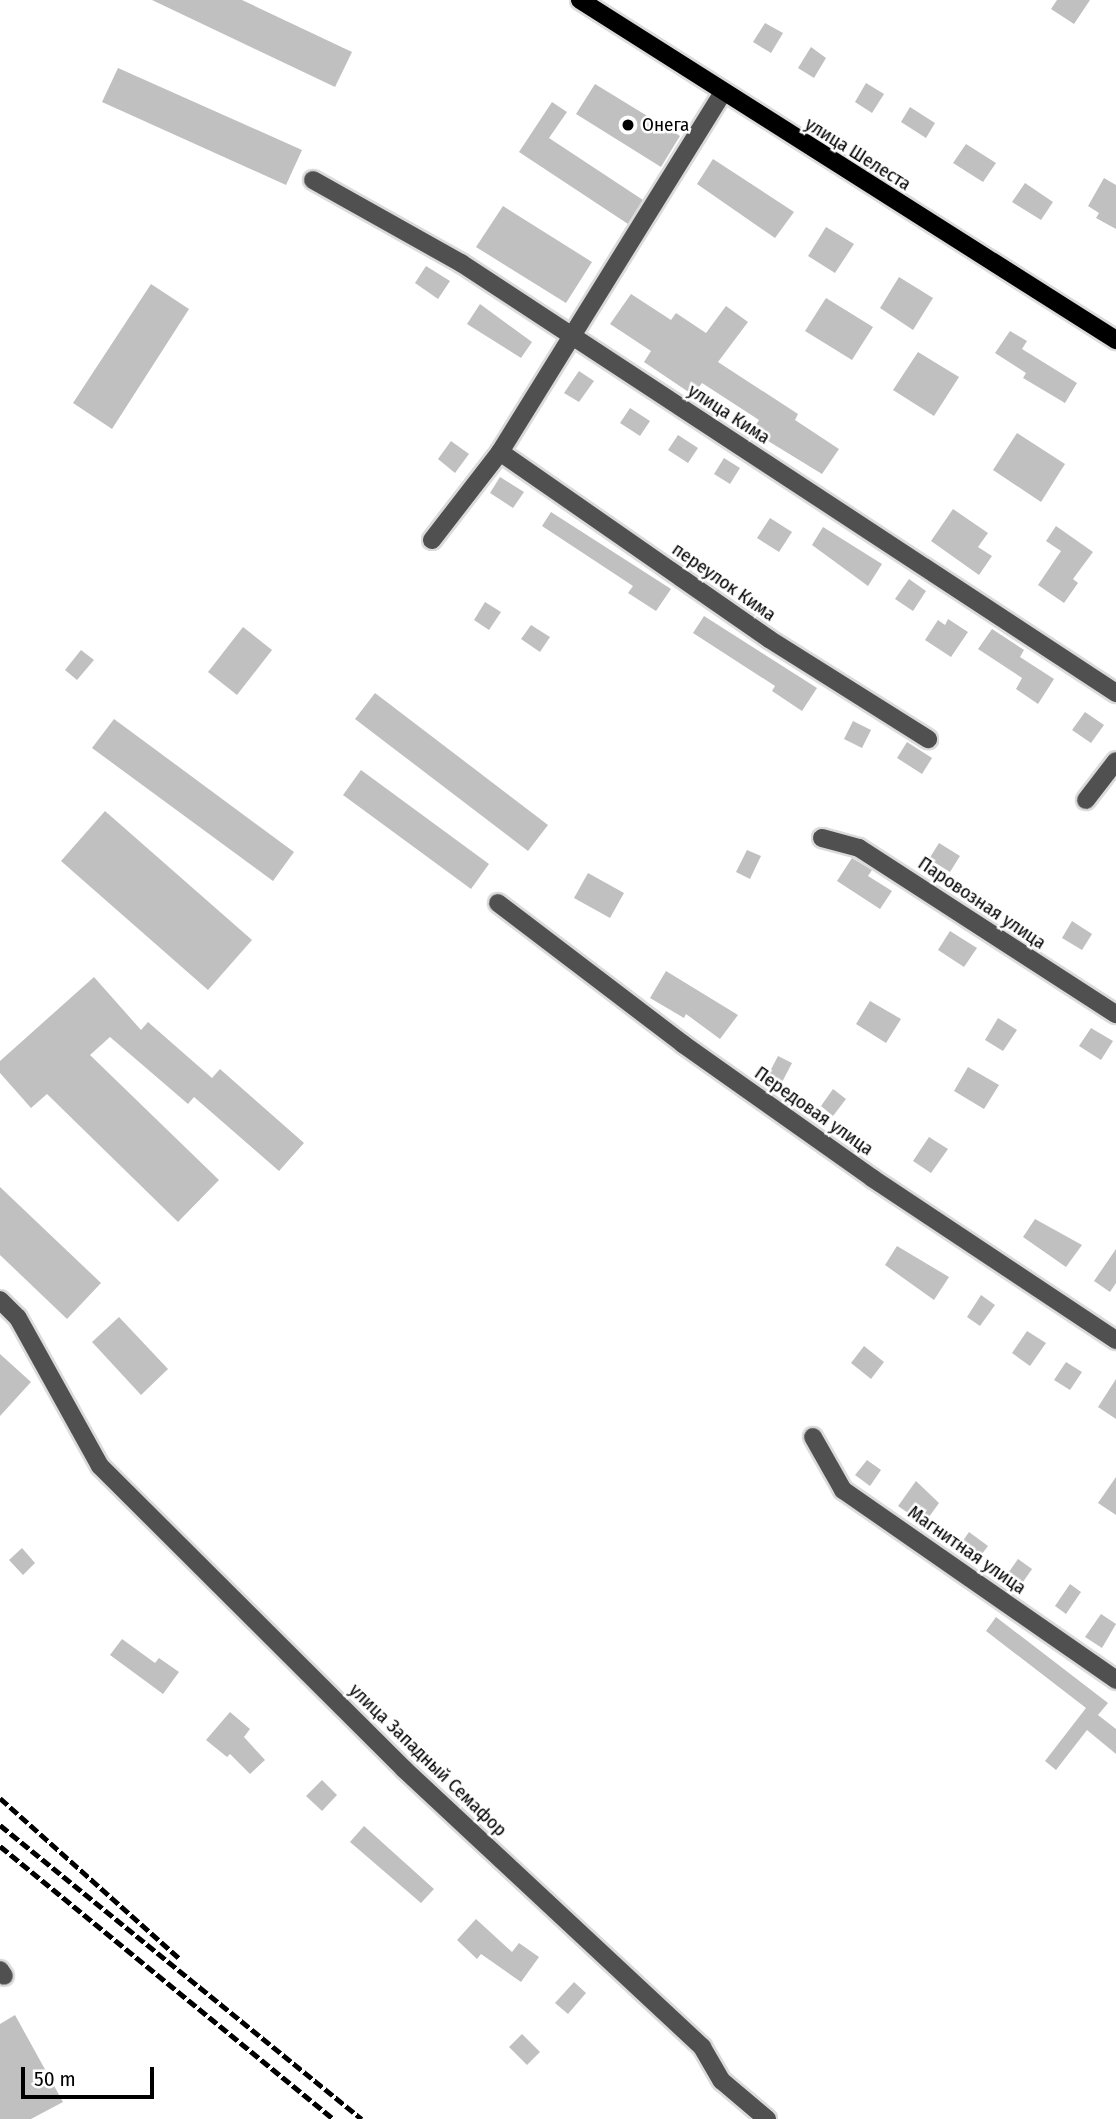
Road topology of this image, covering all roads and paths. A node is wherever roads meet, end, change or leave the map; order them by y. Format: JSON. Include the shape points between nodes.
{"nodes":[{"id":1,"x":584,"y":1,"type":"edge"},
{"id":2,"x":723,"y":94,"type":"junction"},
{"id":3,"x":313,"y":180,"type":"dead end"},
{"id":4,"x":574,"y":338,"type":"junction"},
{"id":5,"x":1116,"y":340,"type":"edge"},
{"id":6,"x":500,"y":452,"type":"junction"},
{"id":7,"x":432,"y":540,"type":"dead end"},
{"id":8,"x":1116,"y":693,"type":"edge"},
{"id":9,"x":928,"y":739,"type":"dead end"},
{"id":10,"x":1116,"y":761,"type":"edge"},
{"id":11,"x":1086,"y":800,"type":"dead end"},
{"id":12,"x":822,"y":838,"type":"dead end"},
{"id":13,"x":498,"y":903,"type":"dead end"},
{"id":14,"x":1116,"y":1014,"type":"edge"},
{"id":15,"x":0,"y":1300,"type":"edge"},
{"id":16,"x":1116,"y":1340,"type":"edge"},
{"id":17,"x":813,"y":1437,"type":"dead end"},
{"id":18,"x":1116,"y":1680,"type":"edge"},
{"id":19,"x":767,"y":2119,"type":"edge"}],
"edges":[{"from":1,"to":2,"type":"main road","name":"улица Шелеста"},
{"from":2,"to":4,"type":"street"},
{"from":2,"to":5,"type":"main road","name":"улица Шелеста"},
{"from":3,"to":4,"type":"street","name":"улица Кима","via":[[461,263]]},
{"from":4,"to":6,"type":"street"},
{"from":4,"to":8,"type":"street","name":"улица Кима"},
{"from":6,"to":7,"type":"street"},
{"from":6,"to":9,"type":"street","name":"переулок Кима","via":[[769,639]]},
{"from":10,"to":11,"type":"street"},
{"from":12,"to":14,"type":"street","name":"Паровозная улица","via":[[859,848]]},
{"from":13,"to":16,"type":"street","name":"Передовая улица","via":[[683,1044],[872,1178]]},
{"from":15,"to":19,"type":"street","name":"улица Западный Семафор","via":[[18,1318],[100,1466],[404,1769],[702,2047],[723,2081]]},
{"from":17,"to":18,"type":"street","name":"Магнитная улица","via":[[843,1490]]}]}
